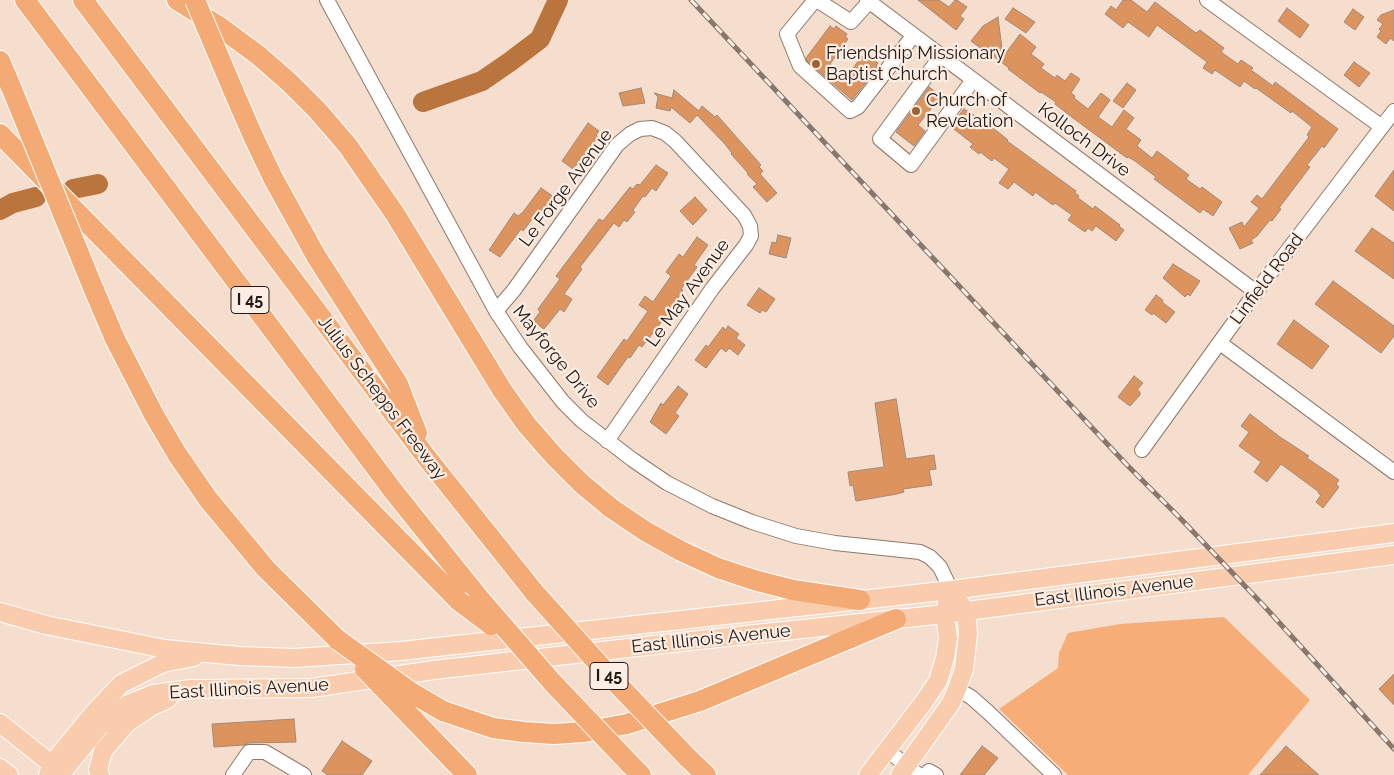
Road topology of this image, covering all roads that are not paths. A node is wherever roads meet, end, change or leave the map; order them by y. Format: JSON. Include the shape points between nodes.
{"nodes":[{"id":1,"x":25,"y":0,"type":"edge"},
{"id":2,"x":83,"y":0,"type":"edge"},
{"id":3,"x":177,"y":0,"type":"edge"},
{"id":4,"x":195,"y":0,"type":"edge"},
{"id":5,"x":327,"y":0,"type":"edge"},
{"id":6,"x":816,"y":0,"type":"edge"},
{"id":7,"x":1207,"y":0,"type":"edge"},
{"id":8,"x":868,"y":1,"type":"edge"},
{"id":9,"x":913,"y":36,"type":"junction"},
{"id":10,"x":941,"y":56,"type":"junction"},
{"id":11,"x":0,"y":61,"type":"edge"},
{"id":12,"x":973,"y":80,"type":"junction"},
{"id":13,"x":1394,"y":111,"type":"edge"},
{"id":14,"x":1382,"y":127,"type":"junction"},
{"id":15,"x":0,"y":134,"type":"edge"},
{"id":16,"x":703,"y":170,"type":"joint"},
{"id":17,"x":1256,"y":292,"type":"junction"},
{"id":18,"x":496,"y":311,"type":"junction"},
{"id":19,"x":1220,"y":343,"type":"junction"},
{"id":20,"x":607,"y":441,"type":"junction"},
{"id":21,"x":1142,"y":450,"type":"dead end"},
{"id":22,"x":426,"y":458,"type":"junction"},
{"id":23,"x":1394,"y":472,"type":"edge"},
{"id":24,"x":1394,"y":533,"type":"edge"},
{"id":25,"x":1394,"y":555,"type":"edge"},
{"id":26,"x":950,"y":590,"type":"junction"},
{"id":27,"x":860,"y":600,"type":"junction"},
{"id":28,"x":966,"y":611,"type":"junction"},
{"id":29,"x":0,"y":612,"type":"edge"},
{"id":30,"x":945,"y":614,"type":"junction"},
{"id":31,"x":896,"y":620,"type":"junction"},
{"id":32,"x":338,"y":640,"type":"junction"},
{"id":33,"x":524,"y":650,"type":"junction"},
{"id":34,"x":212,"y":653,"type":"junction"},
{"id":35,"x":957,"y":689,"type":"junction"},
{"id":36,"x":191,"y":690,"type":"junction"},
{"id":37,"x":0,"y":723,"type":"edge"},
{"id":38,"x":888,"y":751,"type":"junction"},
{"id":39,"x":0,"y":768,"type":"edge"},
{"id":40,"x":635,"y":769,"type":"edge"},
{"id":41,"x":57,"y":772,"type":"edge"},
{"id":42,"x":908,"y":772,"type":"edge"},
{"id":43,"x":9,"y":775,"type":"edge"},
{"id":44,"x":100,"y":775,"type":"edge"},
{"id":45,"x":233,"y":775,"type":"edge"},
{"id":46,"x":304,"y":775,"type":"edge"},
{"id":47,"x":468,"y":775,"type":"edge"},
{"id":48,"x":706,"y":775,"type":"edge"},
{"id":49,"x":868,"y":775,"type":"edge"},
{"id":50,"x":926,"y":775,"type":"edge"},
{"id":51,"x":936,"y":775,"type":"edge"},
{"id":52,"x":1054,"y":775,"type":"edge"}],
"edges":[{"from":1,"to":33,"type":"highway","number":"I 45","bridge":true,"via":[[382,476]]},
{"from":2,"to":22,"type":"highway","name":"Julius Schepps Freeway","number":"I 45"},
{"from":3,"to":27,"type":"highway","via":[[258,55],[318,111],[348,146],[395,214],[502,390],[537,437],[582,484],[645,531],[718,568],[793,590]]},
{"from":4,"to":22,"type":"highway","bridge":true,"via":[[273,178],[316,256],[398,384]]},
{"from":5,"to":18,"type":"street","name":"Mayforge Drive"},
{"from":6,"to":8,"type":"street","via":[[851,22]]},
{"from":6,"to":9,"type":"street","via":[[787,34],[800,66],[850,111],[858,107]]},
{"from":7,"to":14,"type":"street"},
{"from":8,"to":9,"type":"street","name":"Kolloch Drive"},
{"from":9,"to":10,"type":"street","name":"Kolloch Drive"},
{"from":10,"to":12,"type":"street","name":"Kolloch Drive"},
{"from":10,"to":12,"type":"street","via":[[880,139],[911,165]]},
{"from":11,"to":32,"type":"highway","bridge":true,"via":[[94,290],[132,374],[177,454],[240,540]]},
{"from":12,"to":17,"type":"street","name":"Kolloch Drive"},
{"from":13,"to":14,"type":"street","name":"Linfield Road"},
{"from":14,"to":17,"type":"street","name":"Linfield Road"},
{"from":15,"to":33,"type":"highway","bridge":true,"via":[[459,601]]},
{"from":16,"to":18,"type":"street","name":"Le Forge Avenue","via":[[665,133],[652,128],[630,134],[617,146]]},
{"from":16,"to":20,"type":"street","name":"Le May Avenue","via":[[744,215],[751,236]]},
{"from":17,"to":19,"type":"street","name":"Linfield Road"},
{"from":18,"to":20,"type":"street","name":"Mayforge Drive","via":[[563,402]]},
{"from":19,"to":21,"type":"street","name":"Linfield Road"},
{"from":19,"to":23,"type":"street"},
{"from":20,"to":26,"type":"street","name":"Mayforge Drive","via":[[667,483],[752,522],[796,536],[835,543],[920,552],[940,567]]},
{"from":22,"to":48,"type":"highway","name":"Julius Schepps Freeway","number":"I 45","bridge":true,"via":[[534,592]]},
{"from":24,"to":26,"type":"main road","name":"East Illinois Avenue"},
{"from":25,"to":28,"type":"main road","name":"East Illinois Avenue"},
{"from":26,"to":27,"type":"main road","name":"East Illinois Avenue"},
{"from":26,"to":28,"type":"main road"},
{"from":26,"to":30,"type":"main road"},
{"from":27,"to":34,"type":"main road","name":"East Illinois Avenue","via":[[401,651],[296,658]]},
{"from":28,"to":30,"type":"main road","name":"East Illinois Avenue"},
{"from":28,"to":35,"type":"main road","via":[[967,651]]},
{"from":29,"to":34,"type":"main road","via":[[46,625],[156,647]]},
{"from":30,"to":31,"type":"main road","name":"East Illinois Avenue"},
{"from":30,"to":38,"type":"main road","via":[[948,638],[938,681]]},
{"from":31,"to":32,"type":"highway","bridge":true,"via":[[700,701],[618,725],[554,734],[493,728],[443,711]]},
{"from":31,"to":36,"type":"main road","name":"East Illinois Avenue","via":[[434,670],[310,688]]},
{"from":32,"to":47,"type":"highway","bridge":true},
{"from":33,"to":40,"type":"highway","number":"I 45","bridge":true},
{"from":34,"to":41,"type":"main road","via":[[163,663],[121,684],[91,716]]},
{"from":35,"to":42,"type":"main road"},
{"from":35,"to":52,"type":"street","via":[[988,712]]},
{"from":36,"to":41,"type":"main road","name":"East Illinois Avenue","via":[[152,694],[128,704],[99,727]]},
{"from":36,"to":44,"type":"main road","via":[[152,706],[127,723],[103,751],[98,770]]},
{"from":37,"to":41,"type":"main road"},
{"from":38,"to":42,"type":"street"},
{"from":38,"to":49,"type":"main road"},
{"from":39,"to":43,"type":"main road"},
{"from":45,"to":46,"type":"street","via":[[249,752],[265,752]]},
{"from":50,"to":51,"type":"street","via":[[929,771]]}]}
